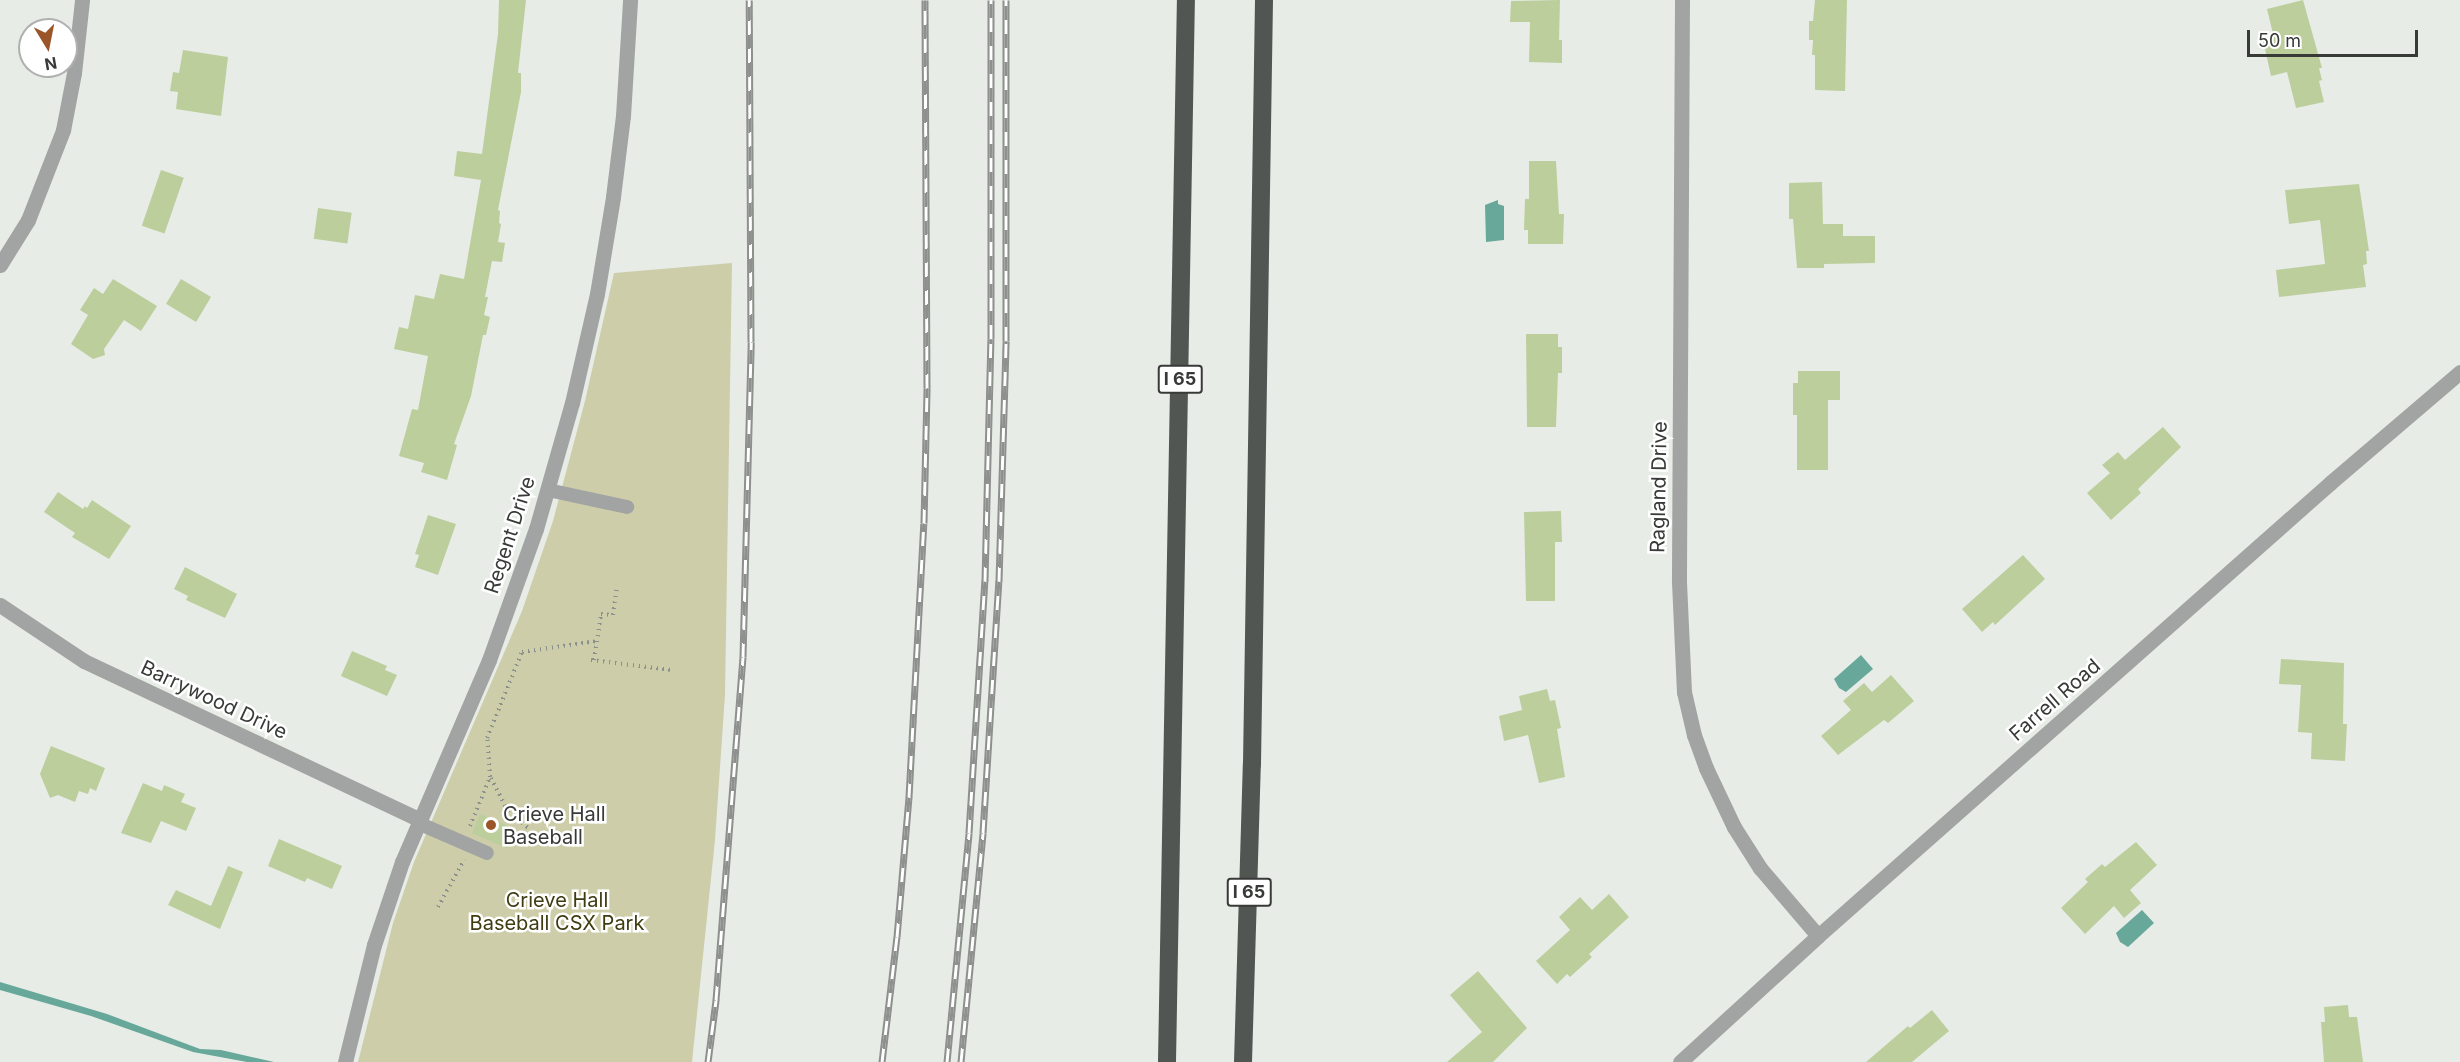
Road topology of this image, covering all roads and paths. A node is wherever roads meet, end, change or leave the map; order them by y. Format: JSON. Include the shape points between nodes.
{"nodes":[{"id":1,"x":82,"y":0,"type":"edge"},
{"id":2,"x":630,"y":0,"type":"edge"},
{"id":3,"x":1186,"y":0,"type":"edge"},
{"id":4,"x":1264,"y":0,"type":"edge"},
{"id":5,"x":1682,"y":0,"type":"edge"},
{"id":6,"x":0,"y":266,"type":"edge"},
{"id":7,"x":2460,"y":372,"type":"edge"},
{"id":8,"x":548,"y":490,"type":"junction"},
{"id":9,"x":627,"y":507,"type":"dead end"},
{"id":10,"x":617,"y":586,"type":"dead end"},
{"id":11,"x":0,"y":605,"type":"edge"},
{"id":12,"x":597,"y":641,"type":"junction"},
{"id":13,"x":672,"y":670,"type":"dead end"},
{"id":14,"x":490,"y":777,"type":"junction"},
{"id":15,"x":418,"y":821,"type":"junction"},
{"id":16,"x":531,"y":830,"type":"dead end"},
{"id":17,"x":468,"y":845,"type":"junction"},
{"id":18,"x":487,"y":853,"type":"dead end"},
{"id":19,"x":438,"y":907,"type":"dead end"},
{"id":20,"x":1818,"y":936,"type":"junction"},
{"id":21,"x":345,"y":1062,"type":"edge"},
{"id":22,"x":1167,"y":1062,"type":"edge"},
{"id":23,"x":1243,"y":1062,"type":"edge"},
{"id":24,"x":1680,"y":1062,"type":"edge"}],
"edges":[{"from":1,"to":6,"type":"street","via":[[63,130],[28,220]]},
{"from":2,"to":8,"type":"street","name":"Regent Drive","via":[[623,116],[606,242]]},
{"from":3,"to":22,"type":"highway","number":"I 65"},
{"from":4,"to":23,"type":"highway","number":"I 65","via":[[1252,764]]},
{"from":5,"to":20,"type":"street","name":"Ragland Drive","via":[[1679,582],[1684,692],[1706,768],[1734,827],[1760,868]]},
{"from":7,"to":20,"type":"street","name":"Farrell Road"},
{"from":8,"to":9,"type":"lane"},
{"from":8,"to":15,"type":"street","name":"Regent Drive","via":[[489,660]]},
{"from":10,"to":12,"type":"path","via":[[613,615],[601,614]]},
{"from":11,"to":15,"type":"street","name":"Barrywood Drive","via":[[84,662]]},
{"from":12,"to":13,"type":"path","via":[[593,660]]},
{"from":12,"to":14,"type":"path","via":[[522,652],[487,738]]},
{"from":14,"to":16,"type":"path","via":[[508,812]]},
{"from":14,"to":17,"type":"path"},
{"from":15,"to":17,"type":"lane"},
{"from":15,"to":21,"type":"street","name":"Regent Drive","via":[[374,945]]},
{"from":17,"to":18,"type":"lane"},
{"from":17,"to":19,"type":"path"},
{"from":20,"to":24,"type":"street","name":"Farrell Road"}]}
